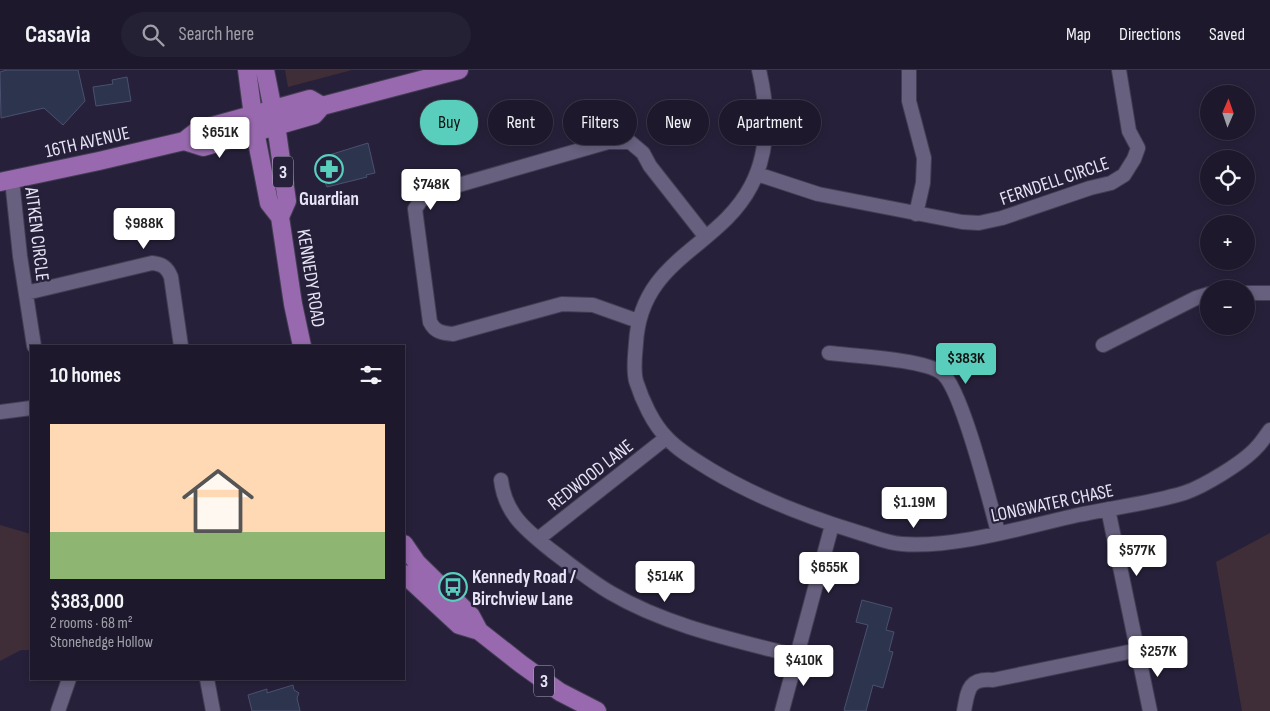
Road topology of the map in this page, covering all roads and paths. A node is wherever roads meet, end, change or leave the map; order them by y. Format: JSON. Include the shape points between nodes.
{"nodes":[{"id":1,"x":247,"y":70,"type":"edge"},
{"id":2,"x":265,"y":70,"type":"edge"},
{"id":3,"x":460,"y":70,"type":"edge"},
{"id":4,"x":759,"y":70,"type":"edge"},
{"id":5,"x":909,"y":70,"type":"edge"},
{"id":6,"x":1119,"y":70,"type":"edge"},
{"id":7,"x":274,"y":117,"type":"junction"},
{"id":8,"x":254,"y":123,"type":"junction"},
{"id":9,"x":757,"y":174,"type":"junction"},
{"id":10,"x":6,"y":181,"type":"edge"},
{"id":11,"x":916,"y":214,"type":"junction"},
{"id":12,"x":280,"y":217,"type":"junction"},
{"id":13,"x":705,"y":236,"type":"junction"},
{"id":14,"x":26,"y":293,"type":"junction"},
{"id":15,"x":1255,"y":293,"type":"edge"},
{"id":16,"x":1270,"y":293,"type":"edge"},
{"id":17,"x":1200,"y":297,"type":"edge"},
{"id":18,"x":638,"y":321,"type":"junction"},
{"id":19,"x":34,"y":345,"type":"edge"},
{"id":20,"x":182,"y":345,"type":"edge"},
{"id":21,"x":302,"y":345,"type":"edge"},
{"id":22,"x":1103,"y":345,"type":"dead end"},
{"id":23,"x":829,"y":353,"type":"dead end"},
{"id":24,"x":30,"y":408,"type":"edge"},
{"id":25,"x":0,"y":412,"type":"edge"},
{"id":26,"x":1270,"y":430,"type":"edge"},
{"id":27,"x":666,"y":438,"type":"junction"},
{"id":28,"x":501,"y":480,"type":"dead end"},
{"id":29,"x":1108,"y":509,"type":"junction"},
{"id":30,"x":832,"y":525,"type":"junction"},
{"id":31,"x":998,"y":532,"type":"junction"},
{"id":32,"x":538,"y":539,"type":"junction"},
{"id":33,"x":405,"y":553,"type":"edge"},
{"id":34,"x":407,"y":572,"type":"edge"},
{"id":35,"x":1138,"y":650,"type":"junction"},
{"id":36,"x":797,"y":656,"type":"junction"},
{"id":37,"x":69,"y":680,"type":"edge"},
{"id":38,"x":207,"y":680,"type":"edge"},
{"id":39,"x":58,"y":711,"type":"edge"},
{"id":40,"x":213,"y":711,"type":"edge"},
{"id":41,"x":597,"y":711,"type":"edge"},
{"id":42,"x":782,"y":711,"type":"edge"},
{"id":43,"x":964,"y":711,"type":"edge"},
{"id":44,"x":1150,"y":711,"type":"edge"}],
"edges":[{"from":1,"to":8,"type":"main road","name":"KENNEDY ROAD","number":"3"},
{"from":2,"to":7,"type":"main road","name":"KENNEDY ROAD","number":"3"},
{"from":3,"to":7,"type":"main road","name":"16TH AVENUE","via":[[322,106],[314,115]]},
{"from":4,"to":9,"type":"street","name":"LONGWATER CHASE","via":[[766,114],[765,138]]},
{"from":5,"to":11,"type":"street","via":[[908,101],[924,158],[923,183]]},
{"from":6,"to":11,"type":"street","name":"FERNDELL CIRCLE","via":[[1129,131],[1138,148],[1124,176],[1111,183],[980,223]]},
{"from":7,"to":8,"type":"main road","name":"16TH AVENUE"},
{"from":7,"to":12,"type":"main road","name":"KENNEDY ROAD","number":"3","via":[[287,201]]},
{"from":8,"to":10,"type":"main road","name":"16TH AVENUE","via":[[203,147],[184,140]]},
{"from":8,"to":12,"type":"main road","name":"KENNEDY ROAD","number":"3","via":[[269,203]]},
{"from":9,"to":11,"type":"street","name":"FERNDELL CIRCLE","via":[[818,194]]},
{"from":9,"to":13,"type":"street","name":"LONGWATER CHASE","via":[[750,189],[725,220]]},
{"from":10,"to":14,"type":"street","name":"AITKEN CIRCLE"},
{"from":12,"to":21,"type":"main road","name":"KENNEDY ROAD","number":"3"},
{"from":13,"to":18,"type":"street","name":"LONGWATER CHASE","via":[[659,279]]},
{"from":13,"to":18,"type":"street","via":[[643,154],[630,142],[608,142],[448,188],[423,197],[414,209],[430,322],[442,334],[453,334],[562,304],[593,305]]},
{"from":14,"to":19,"type":"street","name":"AITKEN CIRCLE"},
{"from":14,"to":20,"type":"street","name":"AITKEN CIRCLE","via":[[152,263],[161,264],[172,277]]},
{"from":15,"to":16,"type":"street"},
{"from":17,"to":22,"type":"street"},
{"from":18,"to":27,"type":"street","name":"LONGWATER CHASE","via":[[634,369],[637,382],[656,425]]},
{"from":23,"to":31,"type":"street","via":[[924,365],[943,374],[959,402]]},
{"from":24,"to":25,"type":"street"},
{"from":26,"to":29,"type":"street","name":"LONGWATER CHASE","via":[[1256,449],[1185,493]]},
{"from":27,"to":30,"type":"street","name":"LONGWATER CHASE","via":[[681,451],[759,497]]},
{"from":27,"to":32,"type":"street","name":"REDWOOD LANE"},
{"from":28,"to":32,"type":"street","via":[[503,497],[513,513]]},
{"from":29,"to":31,"type":"street","name":"LONGWATER CHASE"},
{"from":29,"to":35,"type":"street"},
{"from":30,"to":31,"type":"street","name":"LONGWATER CHASE","via":[[904,544],[944,542]]},
{"from":30,"to":36,"type":"street"},
{"from":32,"to":36,"type":"street","via":[[611,593],[646,610],[724,637]]},
{"from":33,"to":34,"type":"main road","number":"3"},
{"from":34,"to":41,"type":"main road","number":"3","via":[[459,625],[479,631],[560,692]]},
{"from":35,"to":43,"type":"street","via":[[993,680],[981,679],[969,689]]},
{"from":35,"to":44,"type":"street"},
{"from":36,"to":42,"type":"street"},
{"from":37,"to":39,"type":"street"},
{"from":38,"to":40,"type":"street"}]}
